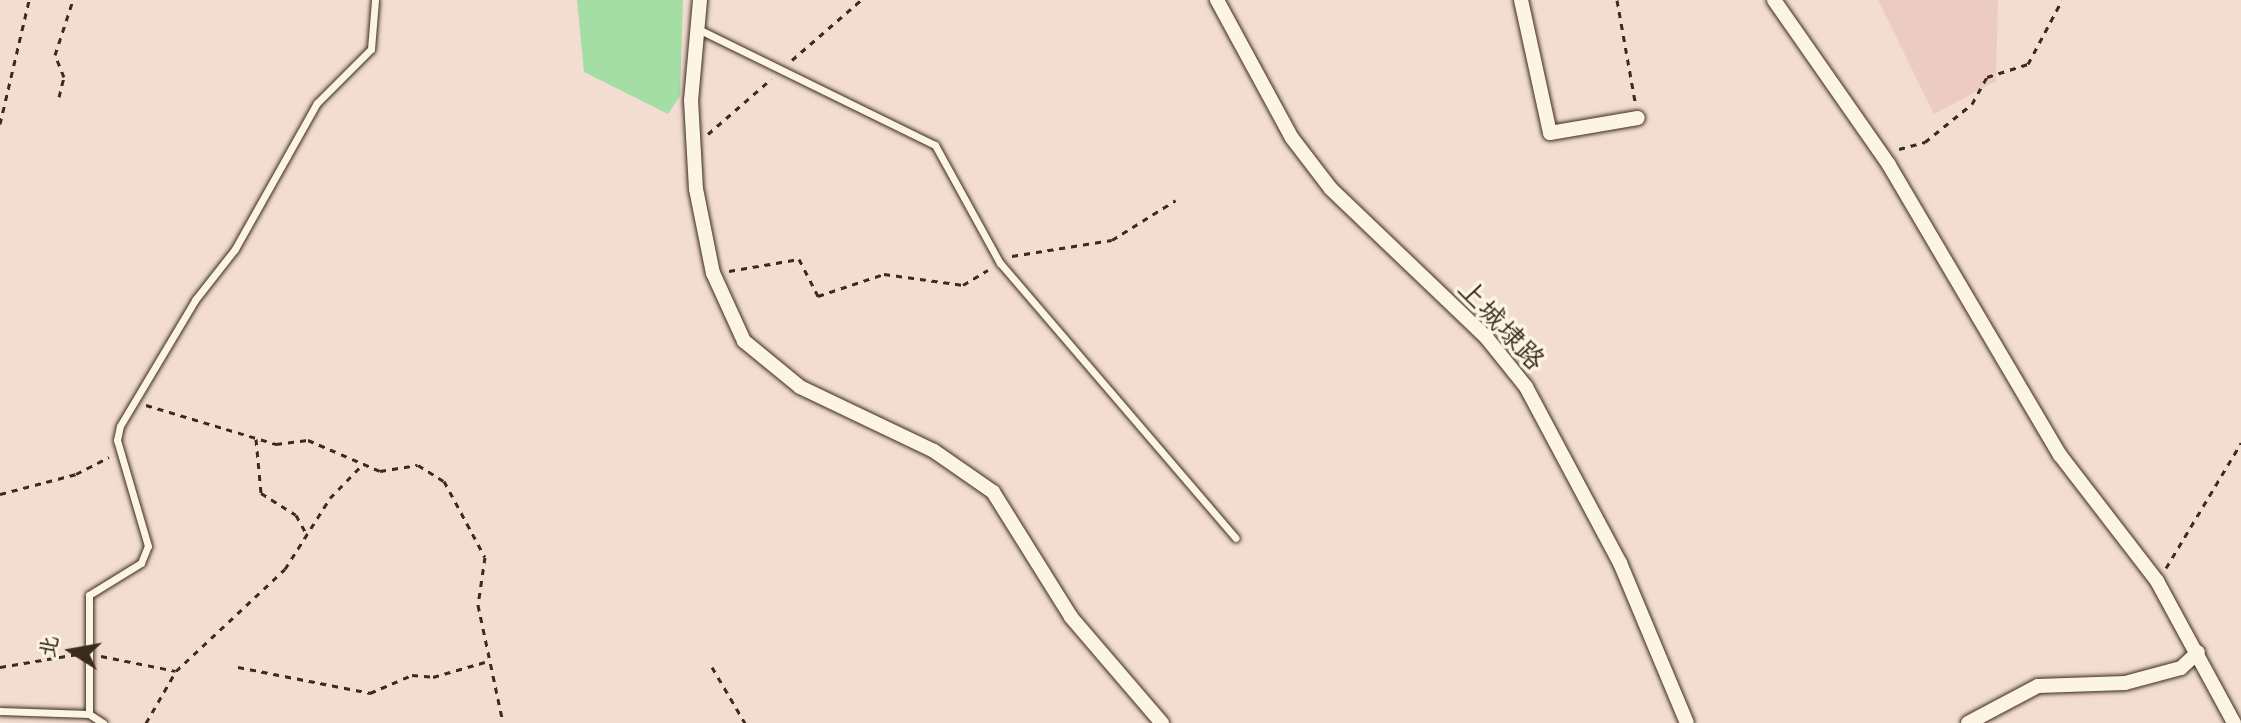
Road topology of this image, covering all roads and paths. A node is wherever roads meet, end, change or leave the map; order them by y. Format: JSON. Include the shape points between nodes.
{"nodes":[{"id":1,"x":29,"y":0,"type":"edge"},
{"id":2,"x":73,"y":0,"type":"edge"},
{"id":3,"x":375,"y":0,"type":"edge"},
{"id":4,"x":700,"y":0,"type":"edge"},
{"id":5,"x":1217,"y":0,"type":"edge"},
{"id":6,"x":1521,"y":0,"type":"edge"},
{"id":7,"x":1617,"y":0,"type":"edge"},
{"id":8,"x":1774,"y":0,"type":"edge"},
{"id":9,"x":2062,"y":0,"type":"edge"},
{"id":10,"x":696,"y":28,"type":"junction"},
{"id":11,"x":59,"y":97,"type":"dead end"},
{"id":12,"x":1638,"y":118,"type":"joint"},
{"id":13,"x":0,"y":124,"type":"edge"},
{"id":14,"x":1882,"y":154,"type":"junction"},
{"id":15,"x":1176,"y":200,"type":"dead end"},
{"id":16,"x":1000,"y":263,"type":"junction"},
{"id":17,"x":713,"y":273,"type":"junction"},
{"id":18,"x":137,"y":402,"type":"junction"},
{"id":19,"x":256,"y":439,"type":"junction"},
{"id":20,"x":2241,"y":443,"type":"edge"},
{"id":21,"x":120,"y":453,"type":"junction"},
{"id":22,"x":362,"y":465,"type":"junction"},
{"id":23,"x":0,"y":494,"type":"edge"},
{"id":24,"x":307,"y":535,"type":"junction"},
{"id":25,"x":1236,"y":538,"type":"dead end"},
{"id":26,"x":2157,"y":581,"type":"junction"},
{"id":27,"x":2198,"y":652,"type":"junction"},
{"id":28,"x":485,"y":662,"type":"junction"},
{"id":29,"x":238,"y":667,"type":"dead end"},
{"id":30,"x":712,"y":667,"type":"dead end"},
{"id":31,"x":0,"y":711,"type":"edge"},
{"id":32,"x":89,"y":714,"type":"junction"},
{"id":33,"x":103,"y":723,"type":"edge"},
{"id":34,"x":146,"y":723,"type":"edge"},
{"id":35,"x":503,"y":723,"type":"edge"},
{"id":36,"x":745,"y":723,"type":"edge"},
{"id":37,"x":1162,"y":723,"type":"edge"},
{"id":38,"x":1687,"y":723,"type":"edge"},
{"id":39,"x":1968,"y":723,"type":"edge"},
{"id":40,"x":2234,"y":723,"type":"edge"}],
"edges":[{"from":1,"to":13,"type":"path"},
{"from":2,"to":11,"type":"path","via":[[55,55],[64,77]]},
{"from":3,"to":18,"type":"lane","via":[[371,49],[317,103]]},
{"from":4,"to":10,"type":"street"},
{"from":5,"to":38,"type":"street","name":"上城埭路","via":[[1292,138],[1331,189],[1486,337],[1526,387],[1620,563]]},
{"from":6,"to":12,"type":"street","via":[[1550,133]]},
{"from":7,"to":12,"type":"path"},
{"from":8,"to":14,"type":"street"},
{"from":9,"to":14,"type":"path","via":[[2028,64],[1987,77],[1972,104],[1925,142]]},
{"from":10,"to":16,"type":"lane","via":[[935,145]]},
{"from":10,"to":17,"type":"street","via":[[695,175]]},
{"from":14,"to":26,"type":"street","via":[[2060,455]]},
{"from":15,"to":16,"type":"path","via":[[1112,240],[1016,253]]},
{"from":16,"to":17,"type":"path","via":[[963,285],[884,274],[818,296],[799,259]]},
{"from":16,"to":25,"type":"lane"},
{"from":17,"to":37,"type":"street","via":[[744,341],[767,365],[934,451],[993,492],[1071,617]]},
{"from":18,"to":19,"type":"path"},
{"from":18,"to":21,"type":"lane","via":[[120,426]]},
{"from":19,"to":22,"type":"path","via":[[308,440]]},
{"from":19,"to":24,"type":"path","via":[[261,493],[296,515]]},
{"from":20,"to":26,"type":"path"},
{"from":21,"to":23,"type":"path","via":[[76,474]]},
{"from":21,"to":32,"type":"lane","via":[[148,546],[141,563],[89,595]]},
{"from":22,"to":24,"type":"path"},
{"from":22,"to":28,"type":"path","via":[[380,471],[418,465],[444,481],[485,557],[478,605]]},
{"from":24,"to":34,"type":"path","via":[[285,569],[176,671]]},
{"from":26,"to":27,"type":"street"},
{"from":27,"to":39,"type":"street","via":[[2181,668],[2125,683],[2038,686]]},
{"from":27,"to":40,"type":"street"},
{"from":28,"to":29,"type":"path","via":[[433,677],[412,675],[370,693]]},
{"from":28,"to":35,"type":"path"},
{"from":30,"to":36,"type":"path"},
{"from":31,"to":32,"type":"lane"},
{"from":32,"to":33,"type":"lane"}]}
